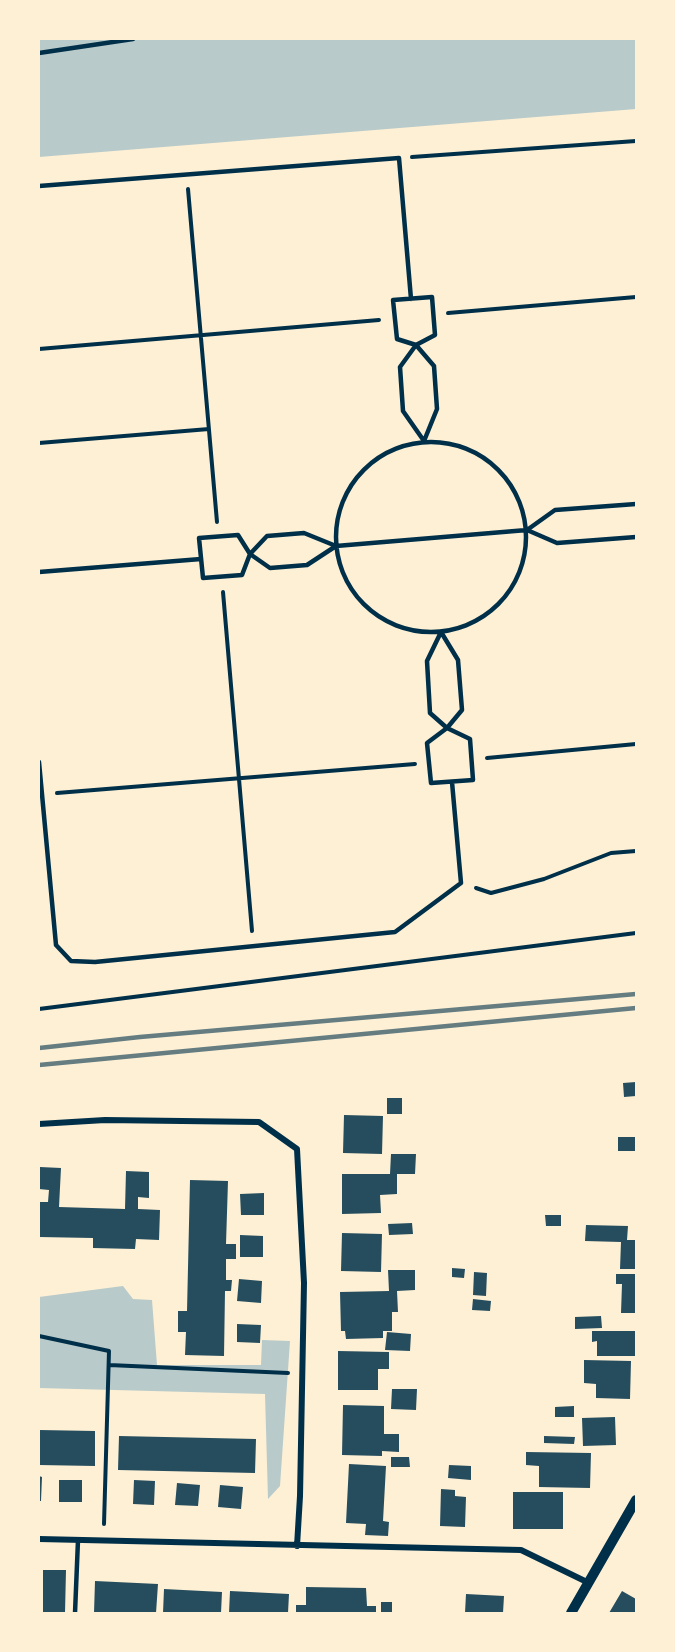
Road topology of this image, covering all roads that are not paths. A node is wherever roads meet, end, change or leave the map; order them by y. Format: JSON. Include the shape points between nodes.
{"nodes":[{"id":1,"x":133,"y":39,"type":"edge"},
{"id":2,"x":39,"y":53,"type":"edge"},
{"id":3,"x":39,"y":186,"type":"edge"},
{"id":4,"x":411,"y":299,"type":"junction"},
{"id":5,"x":416,"y":345,"type":"junction"},
{"id":6,"x":424,"y":441,"type":"junction"},
{"id":7,"x":636,"y":504,"type":"edge"},
{"id":8,"x":527,"y":530,"type":"junction"},
{"id":9,"x":636,"y":537,"type":"edge"},
{"id":10,"x":336,"y":546,"type":"junction"},
{"id":11,"x":250,"y":554,"type":"junction"},
{"id":12,"x":201,"y":559,"type":"junction"},
{"id":13,"x":39,"y":573,"type":"edge"},
{"id":14,"x":441,"y":632,"type":"junction"},
{"id":15,"x":447,"y":728,"type":"junction"},
{"id":16,"x":39,"y":762,"type":"edge"},
{"id":17,"x":452,"y":782,"type":"junction"},
{"id":18,"x":39,"y":1124,"type":"edge"},
{"id":19,"x":636,"y":1500,"type":"edge"},
{"id":20,"x":39,"y":1539,"type":"edge"},
{"id":21,"x":78,"y":1540,"type":"junction"},
{"id":22,"x":297,"y":1546,"type":"junction"},
{"id":23,"x":588,"y":1583,"type":"junction"},
{"id":24,"x":75,"y":1613,"type":"edge"},
{"id":25,"x":571,"y":1613,"type":"edge"}],
"edges":[{"from":1,"to":2,"type":"lane"},
{"from":3,"to":4,"type":"lane","via":[[399,158]]},
{"from":4,"to":5,"type":"lane","via":[[393,300],[396,339]]},
{"from":4,"to":5,"type":"lane","via":[[432,297],[435,335]]},
{"from":5,"to":6,"type":"lane","via":[[434,366],[437,409]]},
{"from":5,"to":6,"type":"lane","via":[[400,367],[403,411]]},
{"from":6,"to":8,"type":"lane","via":[[451,443],[476,452],[498,467],[514,489]]},
{"from":6,"to":10,"type":"lane","via":[[394,448],[368,464],[349,488],[337,516]]},
{"from":7,"to":8,"type":"lane","via":[[555,510]]},
{"from":8,"to":9,"type":"lane","via":[[557,543]]},
{"from":8,"to":10,"type":"lane"},
{"from":8,"to":14,"type":"lane","via":[[518,578],[499,605],[472,624]]},
{"from":10,"to":11,"type":"lane","via":[[307,565],[279,568],[270,568]]},
{"from":10,"to":11,"type":"lane","via":[[304,533],[267,536]]},
{"from":10,"to":14,"type":"lane","via":[[343,575],[360,601],[382,620],[410,631]]},
{"from":11,"to":12,"type":"lane","via":[[242,575],[203,578]]},
{"from":11,"to":12,"type":"lane","via":[[238,535],[218,536],[199,538]]},
{"from":12,"to":13,"type":"lane"},
{"from":14,"to":15,"type":"lane","via":[[458,660],[462,710]]},
{"from":14,"to":15,"type":"lane","via":[[427,661],[429,713]]},
{"from":15,"to":17,"type":"lane","via":[[427,743],[431,783]]},
{"from":15,"to":17,"type":"lane","via":[[470,739],[472,759],[473,780]]},
{"from":16,"to":17,"type":"lane","via":[[56,945],[71,961],[95,962],[395,932],[461,883]]},
{"from":18,"to":22,"type":"street","via":[[105,1120],[259,1122],[297,1149],[304,1283]]},
{"from":19,"to":23,"type":"street"},
{"from":20,"to":21,"type":"street"},
{"from":21,"to":22,"type":"street"},
{"from":21,"to":24,"type":"lane"},
{"from":22,"to":23,"type":"street","via":[[521,1550]]},
{"from":23,"to":25,"type":"street"}]}
